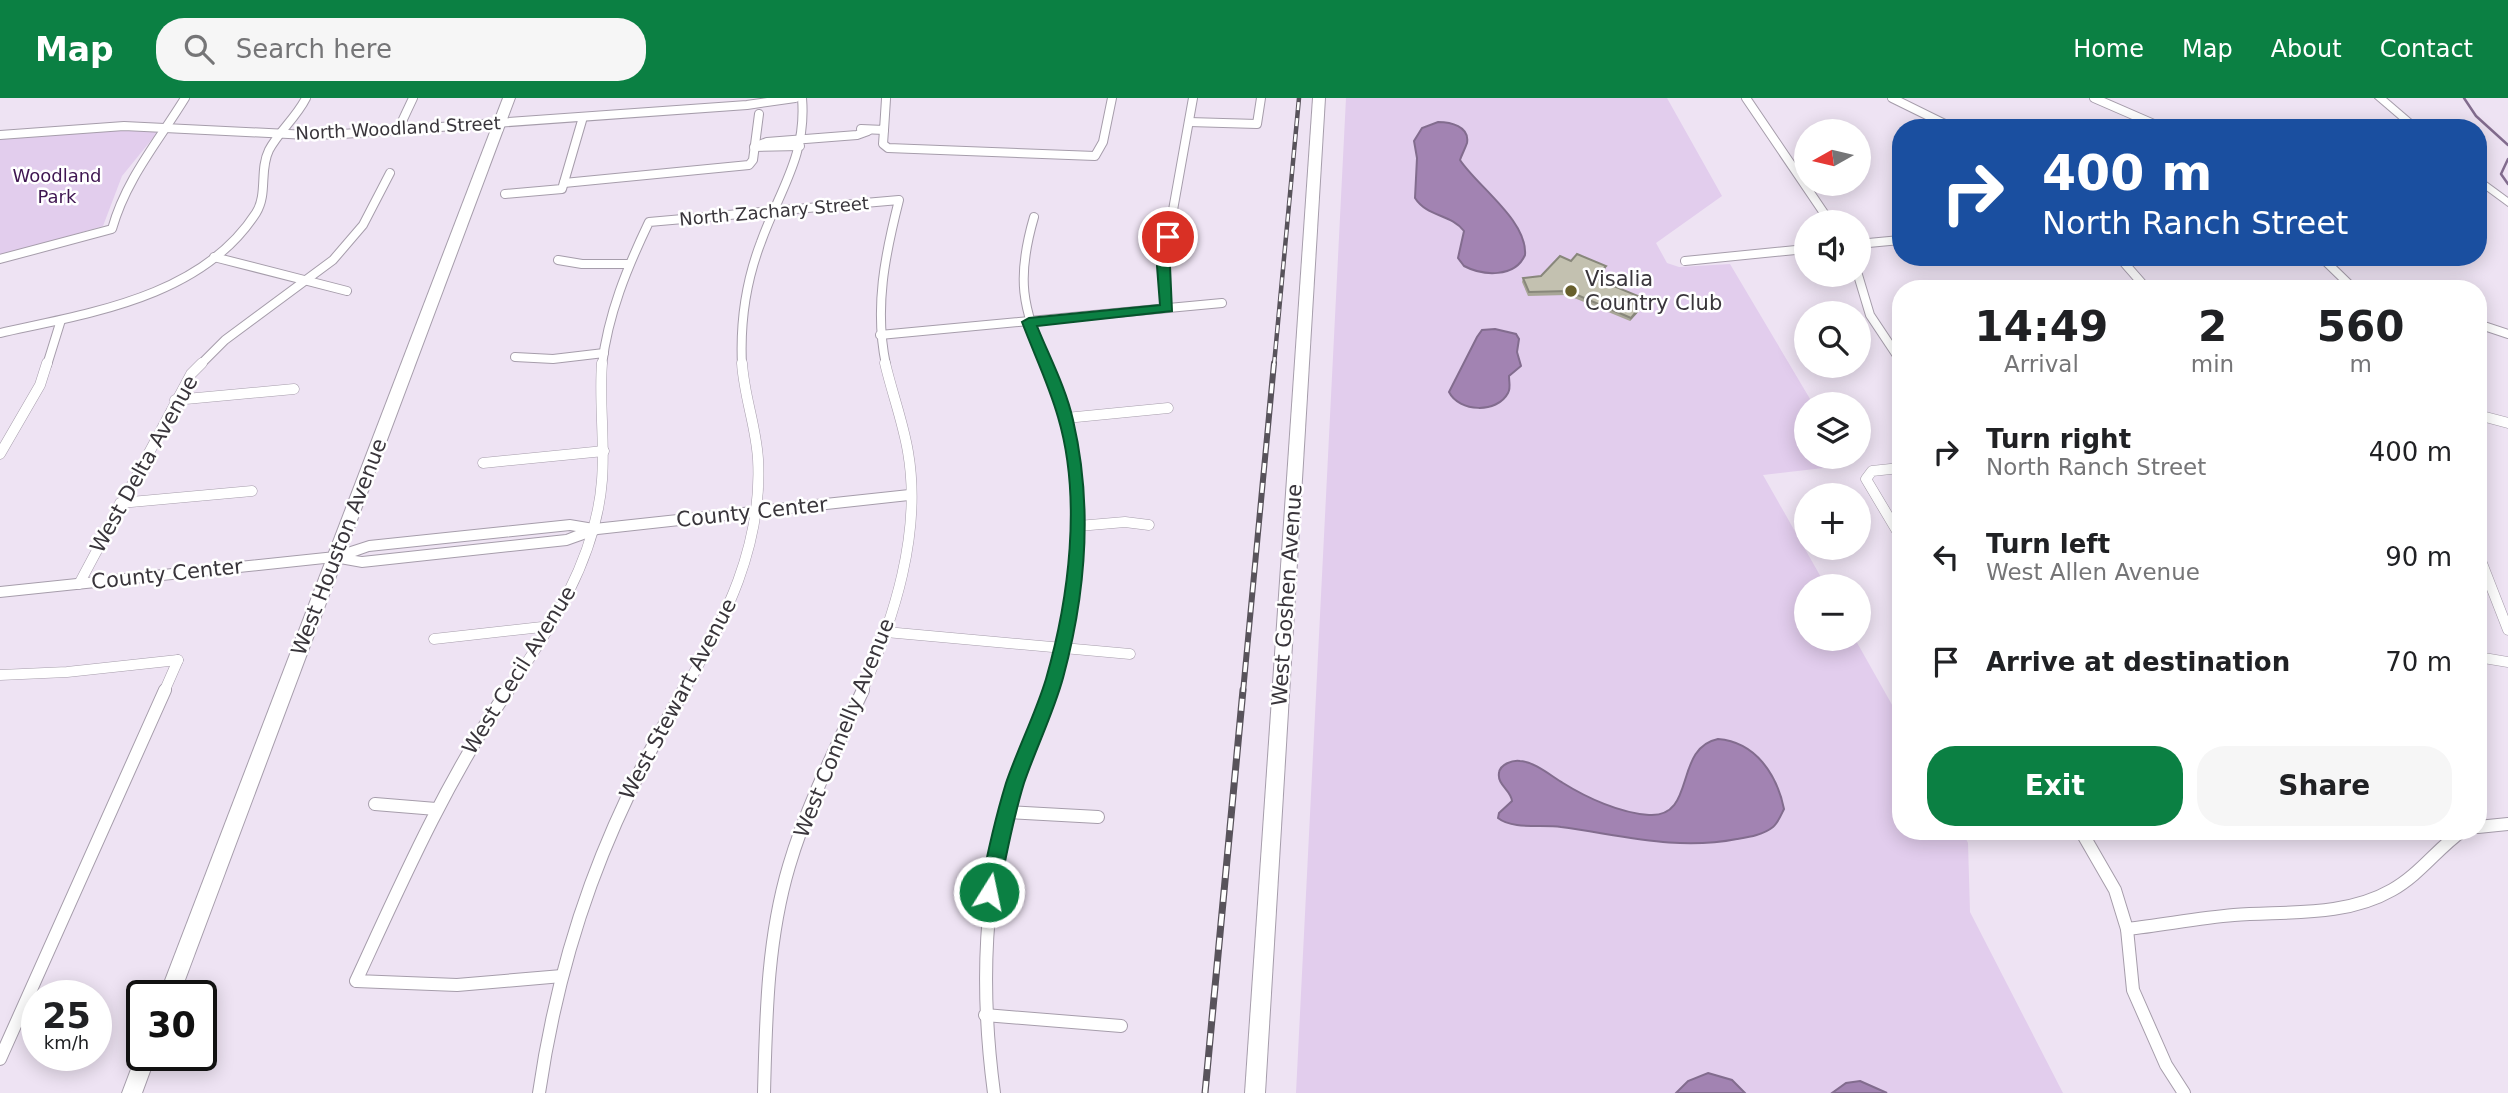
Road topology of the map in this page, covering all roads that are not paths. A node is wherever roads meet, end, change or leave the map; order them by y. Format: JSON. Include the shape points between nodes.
{"nodes":[{"id":1,"x":185,"y":98,"type":"edge"},
{"id":2,"x":306,"y":98,"type":"edge"},
{"id":3,"x":413,"y":98,"type":"edge"},
{"id":4,"x":509,"y":98,"type":"edge"},
{"id":5,"x":795,"y":98,"type":"edge"},
{"id":6,"x":802,"y":98,"type":"edge"},
{"id":7,"x":1112,"y":98,"type":"edge"},
{"id":8,"x":1193,"y":98,"type":"edge"},
{"id":9,"x":1261,"y":98,"type":"edge"},
{"id":10,"x":1319,"y":98,"type":"edge"},
{"id":11,"x":1746,"y":98,"type":"edge"},
{"id":12,"x":1892,"y":98,"type":"edge"},
{"id":13,"x":2094,"y":98,"type":"edge"},
{"id":14,"x":2380,"y":98,"type":"edge"},
{"id":15,"x":886,"y":99,"type":"edge"},
{"id":16,"x":759,"y":114,"type":"dead end"},
{"id":17,"x":583,"y":117,"type":"junction"},
{"id":18,"x":1935,"y":119,"type":"edge"},
{"id":19,"x":2142,"y":119,"type":"edge"},
{"id":20,"x":2405,"y":119,"type":"edge"},
{"id":21,"x":499,"y":122,"type":"junction"},
{"id":22,"x":1189,"y":122,"type":"junction"},
{"id":23,"x":168,"y":127,"type":"junction"},
{"id":24,"x":398,"y":130,"type":"junction"},
{"id":25,"x":884,"y":130,"type":"junction"},
{"id":26,"x":280,"y":134,"type":"junction"},
{"id":27,"x":0,"y":135,"type":"edge"},
{"id":28,"x":802,"y":140,"type":"junction"},
{"id":29,"x":754,"y":147,"type":"junction"},
{"id":30,"x":390,"y":173,"type":"dead end"},
{"id":31,"x":564,"y":183,"type":"junction"},
{"id":32,"x":2487,"y":188,"type":"edge"},
{"id":33,"x":505,"y":194,"type":"dead end"},
{"id":34,"x":899,"y":200,"type":"joint"},
{"id":35,"x":2508,"y":203,"type":"edge"},
{"id":36,"x":1822,"y":210,"type":"edge"},
{"id":37,"x":775,"y":211,"type":"junction"},
{"id":38,"x":1034,"y":217,"type":"dead end"},
{"id":39,"x":649,"y":222,"type":"joint"},
{"id":40,"x":1892,"y":241,"type":"edge"},
{"id":41,"x":1871,"y":243,"type":"edge"},
{"id":42,"x":1794,"y":250,"type":"edge"},
{"id":43,"x":214,"y":257,"type":"junction"},
{"id":44,"x":0,"y":259,"type":"edge"},
{"id":45,"x":558,"y":260,"type":"dead end"},
{"id":46,"x":1685,"y":261,"type":"dead end"},
{"id":47,"x":629,"y":264,"type":"junction"},
{"id":48,"x":2127,"y":266,"type":"edge"},
{"id":49,"x":2330,"y":266,"type":"edge"},
{"id":50,"x":2139,"y":280,"type":"edge"},
{"id":51,"x":2345,"y":280,"type":"edge"},
{"id":52,"x":309,"y":281,"type":"junction"},
{"id":53,"x":1862,"y":287,"type":"edge"},
{"id":54,"x":347,"y":291,"type":"dead end"},
{"id":55,"x":1222,"y":303,"type":"dead end"},
{"id":56,"x":1167,"y":308,"type":"junction"},
{"id":57,"x":61,"y":320,"type":"junction"},
{"id":58,"x":1029,"y":322,"type":"junction"},
{"id":59,"x":2487,"y":327,"type":"edge"},
{"id":60,"x":0,"y":333,"type":"edge"},
{"id":61,"x":880,"y":334,"type":"junction"},
{"id":62,"x":2508,"y":334,"type":"edge"},
{"id":63,"x":1892,"y":348,"type":"edge"},
{"id":64,"x":604,"y":353,"type":"junction"},
{"id":65,"x":514,"y":358,"type":"dead end"},
{"id":66,"x":294,"y":389,"type":"dead end"},
{"id":67,"x":175,"y":400,"type":"junction"},
{"id":68,"x":1168,"y":408,"type":"dead end"},
{"id":69,"x":2487,"y":417,"type":"edge"},
{"id":70,"x":1066,"y":418,"type":"junction"},
{"id":71,"x":2508,"y":423,"type":"edge"},
{"id":72,"x":604,"y":451,"type":"junction"},
{"id":73,"x":0,"y":454,"type":"edge"},
{"id":74,"x":483,"y":463,"type":"dead end"},
{"id":75,"x":1892,"y":469,"type":"edge"},
{"id":76,"x":251,"y":491,"type":"dead end"},
{"id":77,"x":909,"y":495,"type":"junction"},
{"id":78,"x":120,"y":503,"type":"junction"},
{"id":79,"x":756,"y":513,"type":"junction"},
{"id":80,"x":1892,"y":523,"type":"edge"},
{"id":81,"x":1149,"y":525,"type":"dead end"},
{"id":82,"x":1078,"y":526,"type":"junction"},
{"id":83,"x":594,"y":529,"type":"junction"},
{"id":84,"x":335,"y":557,"type":"junction"},
{"id":85,"x":2487,"y":576,"type":"edge"},
{"id":86,"x":79,"y":583,"type":"junction"},
{"id":87,"x":0,"y":592,"type":"edge"},
{"id":88,"x":551,"y":626,"type":"junction"},
{"id":89,"x":2508,"y":630,"type":"edge"},
{"id":90,"x":886,"y":632,"type":"junction"},
{"id":91,"x":434,"y":639,"type":"dead end"},
{"id":92,"x":1062,"y":649,"type":"junction"},
{"id":93,"x":1130,"y":653,"type":"dead end"},
{"id":94,"x":2487,"y":658,"type":"edge"},
{"id":95,"x":2508,"y":662,"type":"edge"},
{"id":96,"x":0,"y":675,"type":"edge"},
{"id":97,"x":375,"y":804,"type":"dead end"},
{"id":98,"x":436,"y":809,"type":"junction"},
{"id":99,"x":1007,"y":812,"type":"junction"},
{"id":100,"x":1098,"y":817,"type":"dead end"},
{"id":101,"x":2508,"y":824,"type":"edge"},
{"id":102,"x":2487,"y":826,"type":"edge"},
{"id":103,"x":2086,"y":840,"type":"edge"},
{"id":104,"x":2447,"y":840,"type":"edge"},
{"id":105,"x":2127,"y":929,"type":"junction"},
{"id":106,"x":562,"y":976,"type":"junction"},
{"id":107,"x":175,"y":980,"type":"edge"},
{"id":108,"x":985,"y":1015,"type":"junction"},
{"id":109,"x":1121,"y":1026,"type":"dead end"},
{"id":110,"x":0,"y":1059,"type":"edge"},
{"id":111,"x":140,"y":1071,"type":"edge"},
{"id":112,"x":132,"y":1093,"type":"edge"},
{"id":113,"x":539,"y":1093,"type":"edge"},
{"id":114,"x":764,"y":1093,"type":"edge"},
{"id":115,"x":994,"y":1093,"type":"edge"},
{"id":116,"x":1255,"y":1093,"type":"edge"},
{"id":117,"x":2184,"y":1093,"type":"edge"}],
"edges":[{"from":1,"to":23,"type":"street"},
{"from":2,"to":26,"type":"street"},
{"from":3,"to":24,"type":"street"},
{"from":4,"to":21,"type":"main road","name":"West Houston Avenue"},
{"from":5,"to":17,"type":"street","name":"North Woodland Street"},
{"from":6,"to":28,"type":"street","name":"West Stewart Avenue"},
{"from":7,"to":25,"type":"street","via":[[1099,152],[1088,157],[888,148],[883,144]]},
{"from":8,"to":22,"type":"street"},
{"from":9,"to":22,"type":"street","via":[[1257,124]]},
{"from":10,"to":116,"type":"main road","name":"West Goshen Avenue"},
{"from":11,"to":36,"type":"street"},
{"from":12,"to":18,"type":"street"},
{"from":13,"to":19,"type":"street"},
{"from":14,"to":20,"type":"street"},
{"from":15,"to":25,"type":"street"},
{"from":16,"to":29,"type":"street"},
{"from":17,"to":21,"type":"street","name":"North Woodland Street"},
{"from":17,"to":31,"type":"street"},
{"from":21,"to":24,"type":"street","name":"North Woodland Street"},
{"from":21,"to":84,"type":"main road","name":"West Houston Avenue"},
{"from":22,"to":56,"type":"street","via":[[1163,266]]},
{"from":23,"to":26,"type":"street","name":"North Woodland Street"},
{"from":23,"to":27,"type":"street","name":"North Woodland Street"},
{"from":23,"to":44,"type":"street","via":[[128,180],[112,229]]},
{"from":24,"to":26,"type":"street","name":"North Woodland Street"},
{"from":25,"to":28,"type":"street"},
{"from":26,"to":43,"type":"street","via":[[264,161],[258,209]]},
{"from":28,"to":29,"type":"street"},
{"from":28,"to":37,"type":"street","name":"West Stewart Avenue"},
{"from":29,"to":31,"type":"street","via":[[753,160],[740,168]]},
{"from":30,"to":52,"type":"street","name":"West Delta Avenue","via":[[354,238]]},
{"from":31,"to":33,"type":"street","via":[[562,189]]},
{"from":32,"to":35,"type":"street"},
{"from":34,"to":37,"type":"street","name":"North Zachary Street"},
{"from":34,"to":61,"type":"street","name":"West Connelly Avenue","via":[[883,259]]},
{"from":37,"to":39,"type":"street","name":"North Zachary Street"},
{"from":37,"to":79,"type":"street","name":"West Stewart Avenue","via":[[750,277],[743,327],[744,380],[759,467]]},
{"from":38,"to":58,"type":"street","via":[[1021,289]]},
{"from":39,"to":47,"type":"street","name":"West Cecil Avenue"},
{"from":40,"to":41,"type":"street"},
{"from":42,"to":46,"type":"street"},
{"from":43,"to":52,"type":"street"},
{"from":43,"to":57,"type":"street","via":[[176,281],[119,305]]},
{"from":45,"to":47,"type":"street"},
{"from":47,"to":64,"type":"street","name":"West Cecil Avenue"},
{"from":48,"to":50,"type":"street"},
{"from":49,"to":51,"type":"street"},
{"from":52,"to":54,"type":"street"},
{"from":52,"to":67,"type":"street","name":"West Delta Avenue","via":[[212,351]]},
{"from":53,"to":63,"type":"street","via":[[1870,315]]},
{"from":55,"to":56,"type":"street"},
{"from":56,"to":58,"type":"street"},
{"from":57,"to":60,"type":"street"},
{"from":57,"to":73,"type":"street","via":[[40,385]]},
{"from":58,"to":61,"type":"street"},
{"from":58,"to":70,"type":"street"},
{"from":59,"to":62,"type":"street"},
{"from":61,"to":77,"type":"street","name":"West Connelly Avenue","via":[[908,447]]},
{"from":64,"to":65,"type":"street"},
{"from":64,"to":72,"type":"street","name":"West Cecil Avenue"},
{"from":66,"to":67,"type":"street"},
{"from":67,"to":78,"type":"street","name":"West Delta Avenue"},
{"from":68,"to":70,"type":"street"},
{"from":69,"to":71,"type":"street"},
{"from":70,"to":82,"type":"street"},
{"from":72,"to":74,"type":"street"},
{"from":72,"to":83,"type":"street","name":"West Cecil Avenue","via":[[602,495]]},
{"from":75,"to":80,"type":"street","via":[[1871,471],[1866,479]]},
{"from":76,"to":78,"type":"street"},
{"from":77,"to":79,"type":"street","name":"County Center"},
{"from":77,"to":90,"type":"street","name":"West Connelly Avenue","via":[[909,534]]},
{"from":78,"to":86,"type":"street","name":"West Delta Avenue"},
{"from":79,"to":83,"type":"street","name":"County Center"},
{"from":79,"to":106,"type":"street","name":"West Stewart Avenue","via":[[749,549],[722,623],[638,770],[610,831]]},
{"from":81,"to":82,"type":"street"},
{"from":82,"to":92,"type":"street","via":[[1073,594]]},
{"from":83,"to":84,"type":"street","name":"County Center","via":[[567,540],[362,562]]},
{"from":83,"to":88,"type":"street","name":"West Cecil Avenue"},
{"from":84,"to":86,"type":"street","name":"County Center"},
{"from":84,"to":107,"type":"main road","name":"West Houston Avenue"},
{"from":85,"to":89,"type":"street"},
{"from":86,"to":87,"type":"street","name":"County Center"},
{"from":88,"to":91,"type":"street"},
{"from":88,"to":98,"type":"street","name":"West Cecil Avenue"},
{"from":90,"to":92,"type":"street"},
{"from":90,"to":114,"type":"street","name":"West Connelly Avenue","via":[[822,774],[775,917],[766,998]]},
{"from":92,"to":93,"type":"street"},
{"from":92,"to":99,"type":"street"},
{"from":94,"to":95,"type":"street"},
{"from":96,"to":110,"type":"street","via":[[178,660]]},
{"from":97,"to":98,"type":"street"},
{"from":98,"to":106,"type":"street","name":"West Cecil Avenue","via":[[356,981],[457,985]]},
{"from":99,"to":100,"type":"street"},
{"from":99,"to":108,"type":"street","via":[[987,912]]},
{"from":101,"to":102,"type":"street"},
{"from":103,"to":105,"type":"street","via":[[2115,891]]},
{"from":104,"to":105,"type":"street","via":[[2415,875],[2391,891],[2358,903]]},
{"from":105,"to":117,"type":"street","via":[[2133,989],[2166,1065]]},
{"from":106,"to":113,"type":"street","name":"West Stewart Avenue"},
{"from":108,"to":109,"type":"street"},
{"from":108,"to":115,"type":"street"},
{"from":111,"to":112,"type":"main road"}]}
